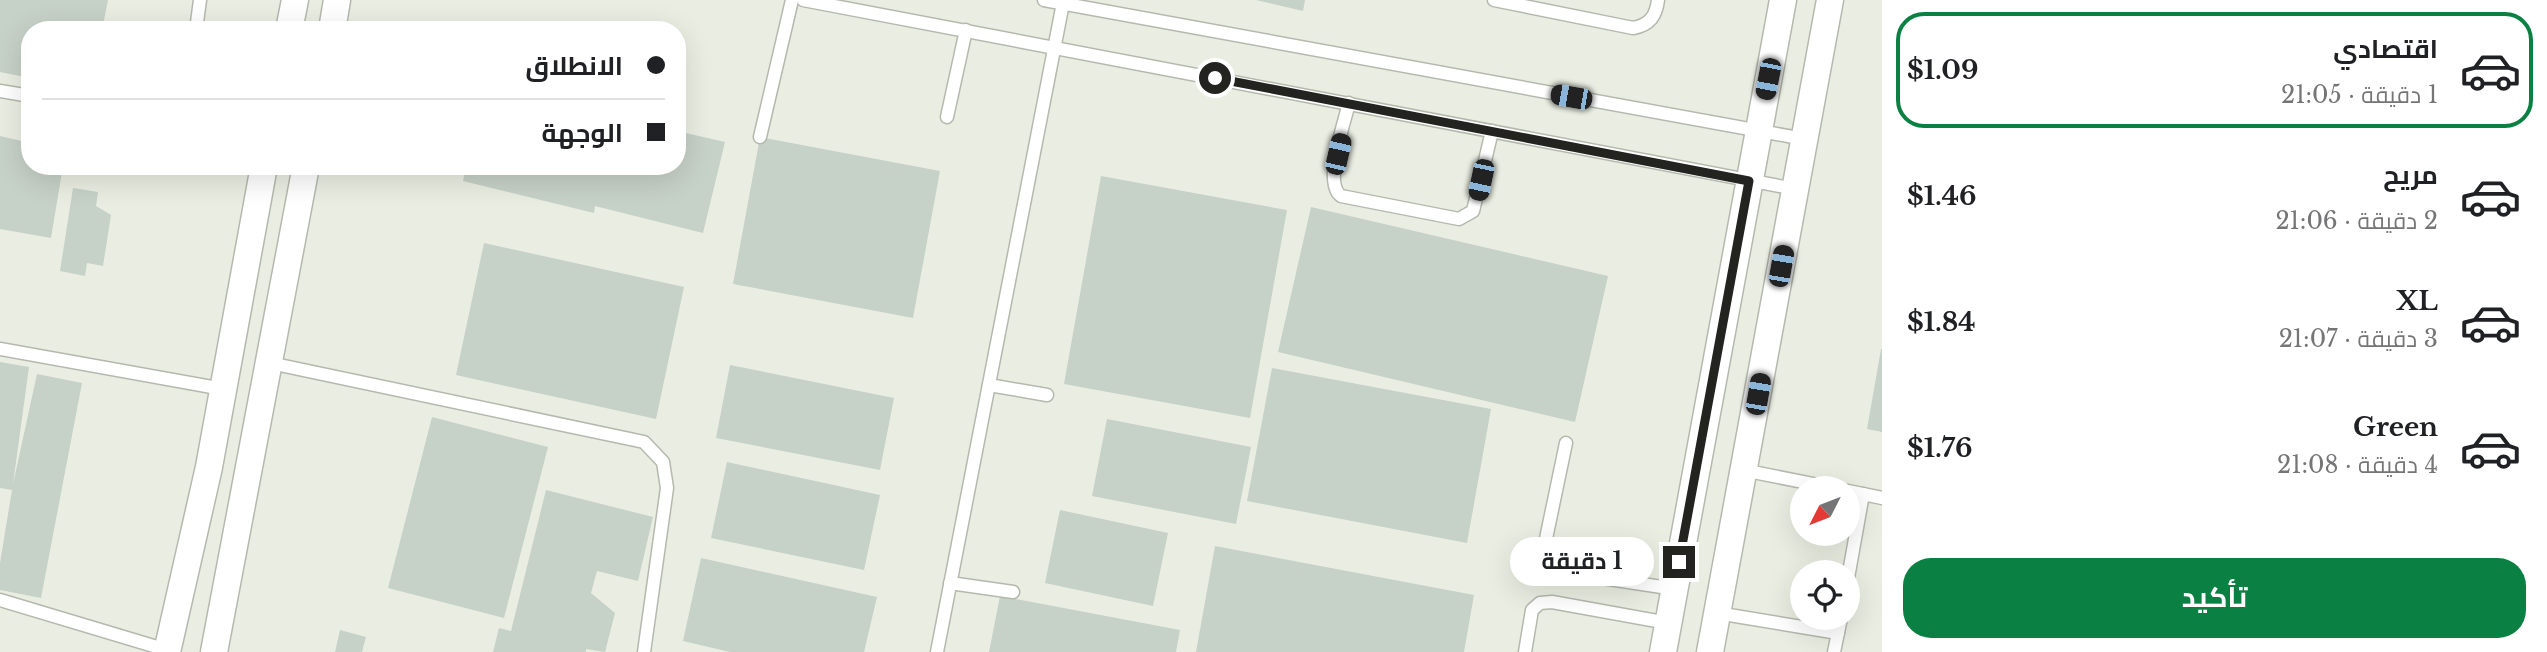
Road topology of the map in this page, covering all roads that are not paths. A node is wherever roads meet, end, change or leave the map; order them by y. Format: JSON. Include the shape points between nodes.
{"nodes":[{"id":1,"x":200,"y":0,"type":"edge"},
{"id":2,"x":295,"y":0,"type":"edge"},
{"id":3,"x":337,"y":0,"type":"edge"},
{"id":4,"x":792,"y":0,"type":"edge"},
{"id":5,"x":803,"y":0,"type":"edge"},
{"id":6,"x":1044,"y":0,"type":"edge"},
{"id":7,"x":1494,"y":0,"type":"edge"},
{"id":8,"x":1658,"y":0,"type":"edge"},
{"id":9,"x":1783,"y":0,"type":"edge"},
{"id":10,"x":1830,"y":0,"type":"edge"},
{"id":11,"x":1063,"y":3,"type":"junction"},
{"id":12,"x":197,"y":21,"type":"edge"},
{"id":13,"x":291,"y":21,"type":"edge"},
{"id":14,"x":333,"y":21,"type":"edge"},
{"id":15,"x":967,"y":30,"type":"junction"},
{"id":16,"x":1055,"y":46,"type":"junction"},
{"id":17,"x":0,"y":90,"type":"edge"},
{"id":18,"x":21,"y":94,"type":"edge"},
{"id":19,"x":1349,"y":103,"type":"junction"},
{"id":20,"x":947,"y":117,"type":"dead end"},
{"id":21,"x":1492,"y":131,"type":"junction"},
{"id":22,"x":1758,"y":131,"type":"junction"},
{"id":23,"x":760,"y":137,"type":"dead end"},
{"id":24,"x":1804,"y":139,"type":"junction"},
{"id":25,"x":262,"y":175,"type":"edge"},
{"id":26,"x":304,"y":175,"type":"edge"},
{"id":27,"x":1749,"y":181,"type":"junction"},
{"id":28,"x":1795,"y":189,"type":"junction"},
{"id":29,"x":0,"y":349,"type":"edge"},
{"id":30,"x":270,"y":363,"type":"junction"},
{"id":31,"x":989,"y":385,"type":"junction"},
{"id":32,"x":223,"y":389,"type":"junction"},
{"id":33,"x":1046,"y":396,"type":"dead end"},
{"id":34,"x":1566,"y":443,"type":"dead end"},
{"id":35,"x":1744,"y":470,"type":"junction"},
{"id":36,"x":1790,"y":479,"type":"edge"},
{"id":37,"x":1860,"y":493,"type":"edge"},
{"id":38,"x":1863,"y":494,"type":"junction"},
{"id":39,"x":1882,"y":498,"type":"edge"},
{"id":40,"x":1851,"y":560,"type":"edge"},
{"id":41,"x":950,"y":583,"type":"junction"},
{"id":42,"x":1675,"y":589,"type":"junction"},
{"id":43,"x":1013,"y":592,"type":"dead end"},
{"id":44,"x":0,"y":600,"type":"edge"},
{"id":45,"x":1717,"y":613,"type":"junction"},
{"id":46,"x":1668,"y":623,"type":"junction"},
{"id":47,"x":1839,"y":630,"type":"edge"},
{"id":48,"x":1838,"y":633,"type":"junction"},
{"id":49,"x":167,"y":651,"type":"edge"},
{"id":50,"x":214,"y":652,"type":"edge"},
{"id":51,"x":644,"y":652,"type":"edge"},
{"id":52,"x":937,"y":652,"type":"edge"},
{"id":53,"x":1525,"y":652,"type":"edge"},
{"id":54,"x":1663,"y":652,"type":"edge"},
{"id":55,"x":1710,"y":652,"type":"edge"},
{"id":56,"x":1835,"y":652,"type":"edge"}],
"edges":[{"from":1,"to":12,"type":"lane"},
{"from":2,"to":13,"type":"street"},
{"from":3,"to":14,"type":"street"},
{"from":4,"to":23,"type":"lane"},
{"from":5,"to":15,"type":"lane"},
{"from":6,"to":11,"type":"lane"},
{"from":7,"to":8,"type":"lane","via":[[1633,28],[1653,17]]},
{"from":9,"to":22,"type":"street"},
{"from":10,"to":24,"type":"street"},
{"from":11,"to":16,"type":"lane"},
{"from":11,"to":22,"type":"lane"},
{"from":15,"to":16,"type":"lane"},
{"from":15,"to":20,"type":"lane"},
{"from":16,"to":19,"type":"lane"},
{"from":16,"to":31,"type":"lane"},
{"from":17,"to":18,"type":"lane"},
{"from":19,"to":21,"type":"lane"},
{"from":19,"to":21,"type":"lane","via":[[1332,179],[1341,196],[1459,219],[1473,211]]},
{"from":21,"to":27,"type":"lane"},
{"from":22,"to":24,"type":"lane"},
{"from":22,"to":27,"type":"street"},
{"from":24,"to":28,"type":"street"},
{"from":25,"to":32,"type":"street"},
{"from":26,"to":30,"type":"street"},
{"from":27,"to":28,"type":"lane"},
{"from":27,"to":42,"type":"street"},
{"from":28,"to":35,"type":"street"},
{"from":29,"to":32,"type":"lane"},
{"from":30,"to":50,"type":"street"},
{"from":30,"to":51,"type":"lane","via":[[644,442],[663,462],[667,488]]},
{"from":31,"to":33,"type":"lane"},
{"from":31,"to":41,"type":"lane"},
{"from":32,"to":49,"type":"street"},
{"from":34,"to":42,"type":"lane","via":[[1544,566]]},
{"from":35,"to":36,"type":"lane"},
{"from":35,"to":45,"type":"street"},
{"from":37,"to":38,"type":"lane"},
{"from":38,"to":39,"type":"lane"},
{"from":38,"to":40,"type":"lane"},
{"from":41,"to":43,"type":"lane"},
{"from":41,"to":52,"type":"lane"},
{"from":42,"to":46,"type":"street"},
{"from":44,"to":49,"type":"lane"},
{"from":45,"to":48,"type":"lane"},
{"from":45,"to":55,"type":"street"},
{"from":46,"to":53,"type":"lane","via":[[1540,603],[1532,610]]},
{"from":46,"to":54,"type":"street"},
{"from":47,"to":48,"type":"lane"},
{"from":48,"to":56,"type":"lane"}]}
